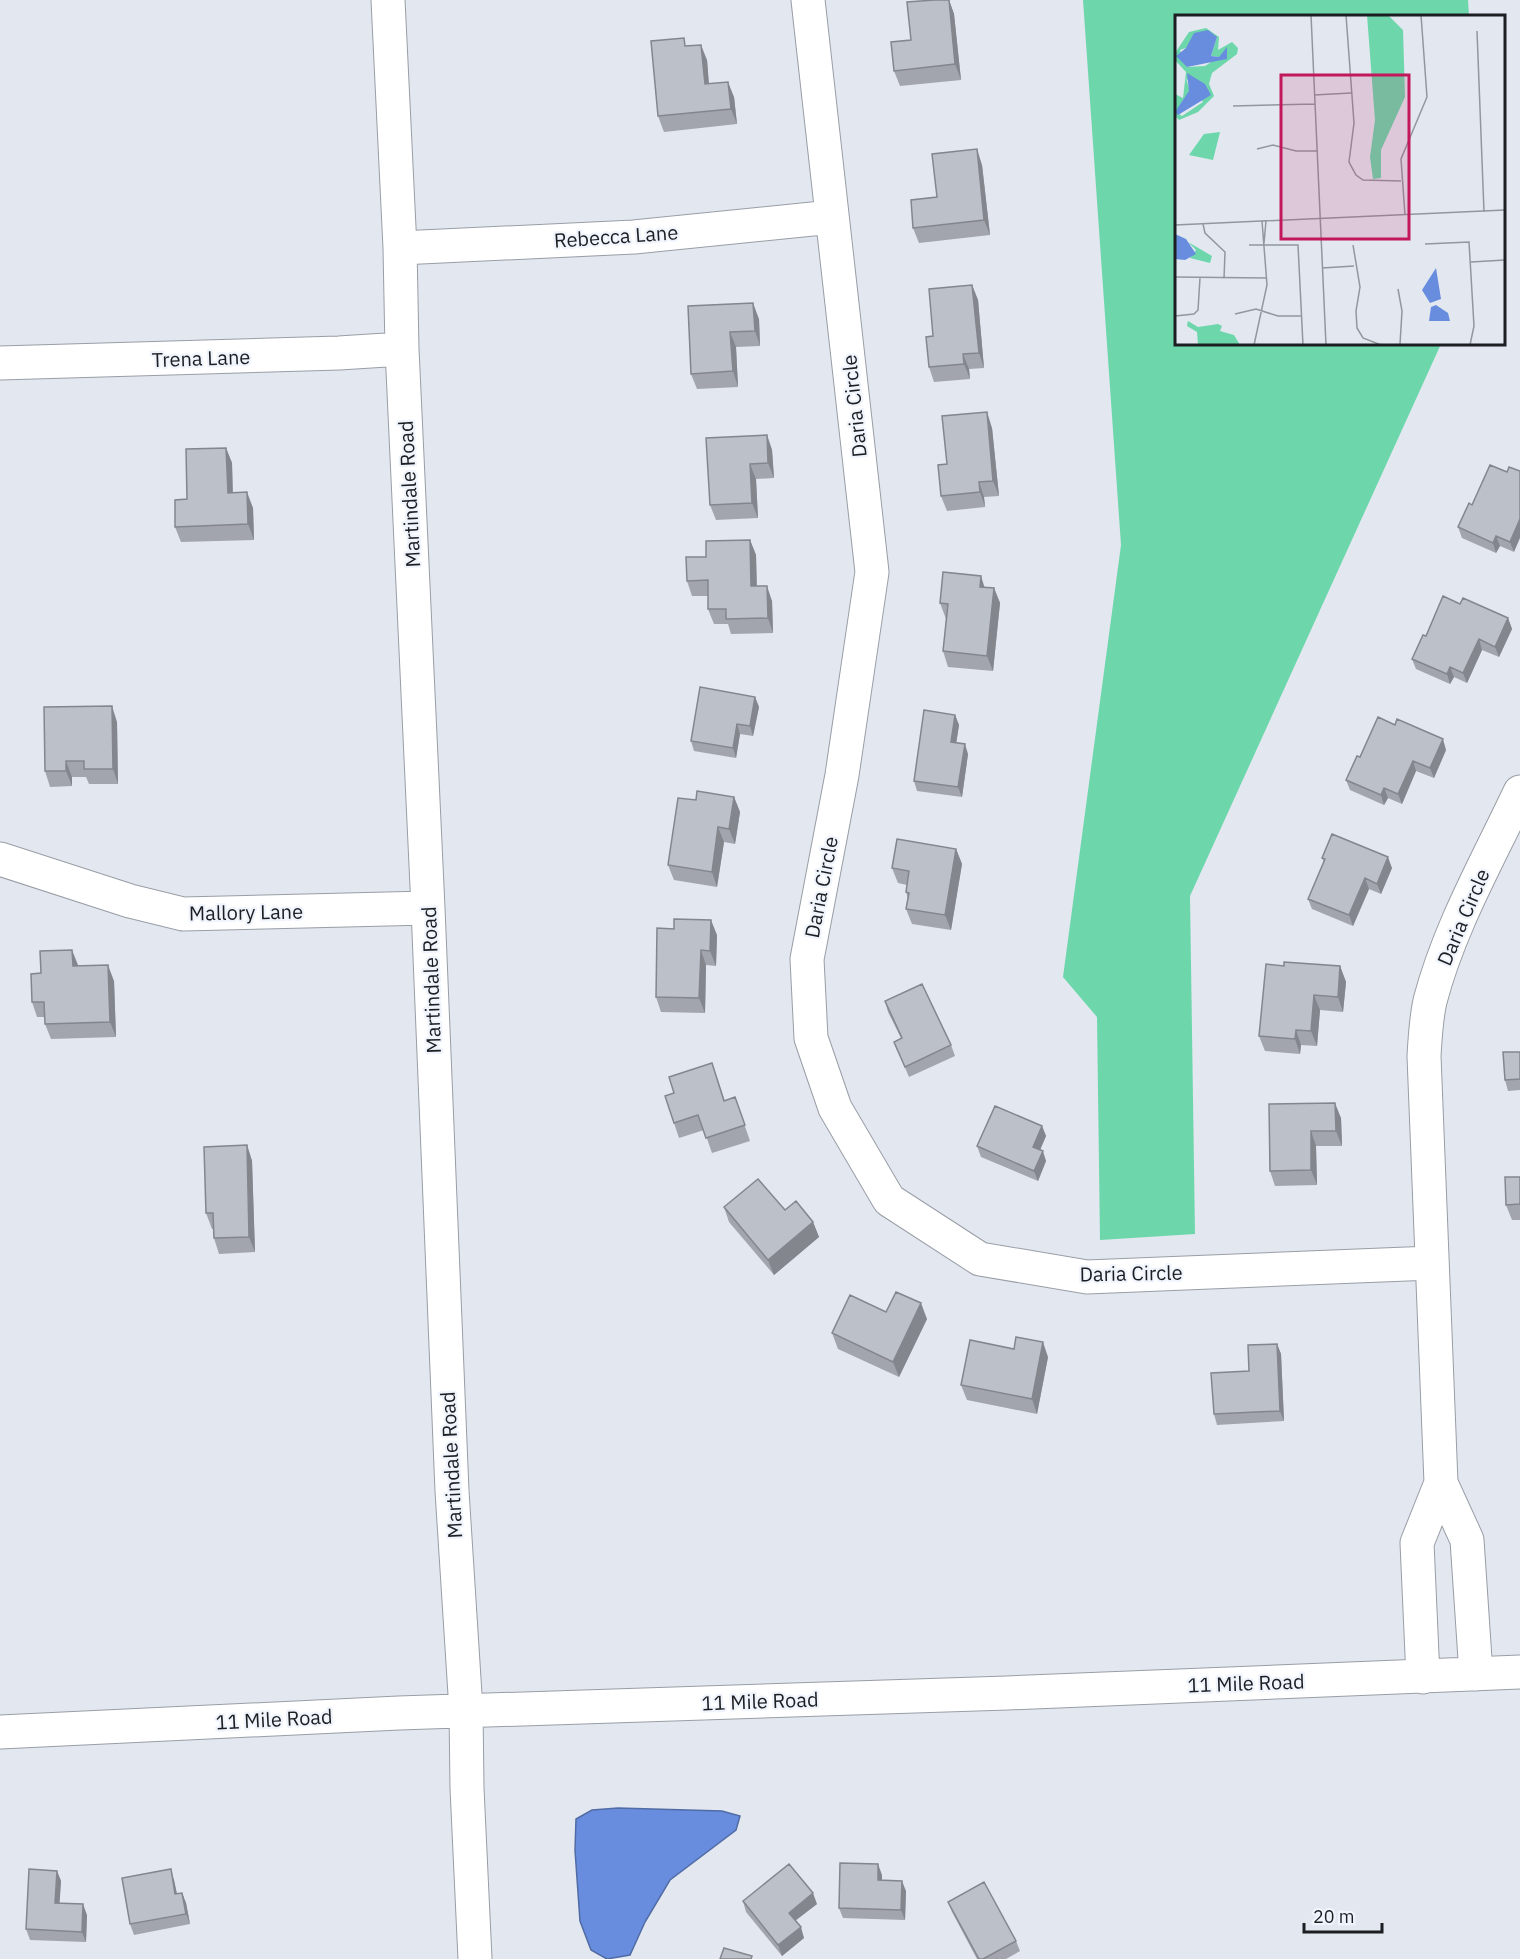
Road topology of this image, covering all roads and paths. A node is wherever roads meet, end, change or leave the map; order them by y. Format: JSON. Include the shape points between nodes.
{"nodes":[{"id":1,"x":388,"y":0,"type":"edge"},
{"id":2,"x":808,"y":0,"type":"edge"},
{"id":3,"x":832,"y":217,"type":"junction"},
{"id":4,"x":400,"y":249,"type":"junction"},
{"id":5,"x":402,"y":349,"type":"junction"},
{"id":6,"x":0,"y":363,"type":"edge"},
{"id":7,"x":1520,"y":792,"type":"edge"},
{"id":8,"x":0,"y":859,"type":"edge"},
{"id":9,"x":428,"y":908,"type":"junction"},
{"id":10,"x":1432,"y":1263,"type":"junction"},
{"id":11,"x":1441,"y":1483,"type":"junction"},
{"id":12,"x":1520,"y":1672,"type":"edge"},
{"id":13,"x":1476,"y":1674,"type":"junction"},
{"id":14,"x":1423,"y":1677,"type":"junction"},
{"id":15,"x":466,"y":1710,"type":"junction"},
{"id":16,"x":0,"y":1732,"type":"edge"},
{"id":17,"x":476,"y":1959,"type":"edge"}],
"edges":[{"from":1,"to":4,"type":"street","name":"Martindale Road"},
{"from":2,"to":3,"type":"street","name":"Daria Circle"},
{"from":3,"to":4,"type":"street","name":"Rebecca Lane","via":[[634,237]]},
{"from":3,"to":10,"type":"street","name":"Daria Circle","via":[[873,573],[842,775],[807,959],[811,1038],[835,1108],[889,1200],[980,1259],[1087,1277]]},
{"from":4,"to":5,"type":"street","name":"Martindale Road"},
{"from":5,"to":6,"type":"street","name":"Trena Lane"},
{"from":5,"to":9,"type":"street","name":"Martindale Road"},
{"from":7,"to":10,"type":"street","name":"Daria Circle","via":[[1465,906],[1430,1002],[1424,1056]]},
{"from":8,"to":9,"type":"street","name":"Mallory Lane","via":[[183,914]]},
{"from":9,"to":15,"type":"street","name":"Martindale Road","via":[[452,1491]]},
{"from":10,"to":11,"type":"street","name":"Daria Circle"},
{"from":11,"to":13,"type":"street","name":"Daria Circle","via":[[1467,1540]]},
{"from":11,"to":14,"type":"street","name":"Daria Circle","via":[[1417,1543]]},
{"from":12,"to":13,"type":"street","name":"11 Mile Road"},
{"from":13,"to":14,"type":"street","name":"11 Mile Road"},
{"from":14,"to":15,"type":"street","name":"11 Mile Road"},
{"from":15,"to":16,"type":"street","name":"11 Mile Road"},
{"from":15,"to":17,"type":"street","name":"Martindale Road"}]}
